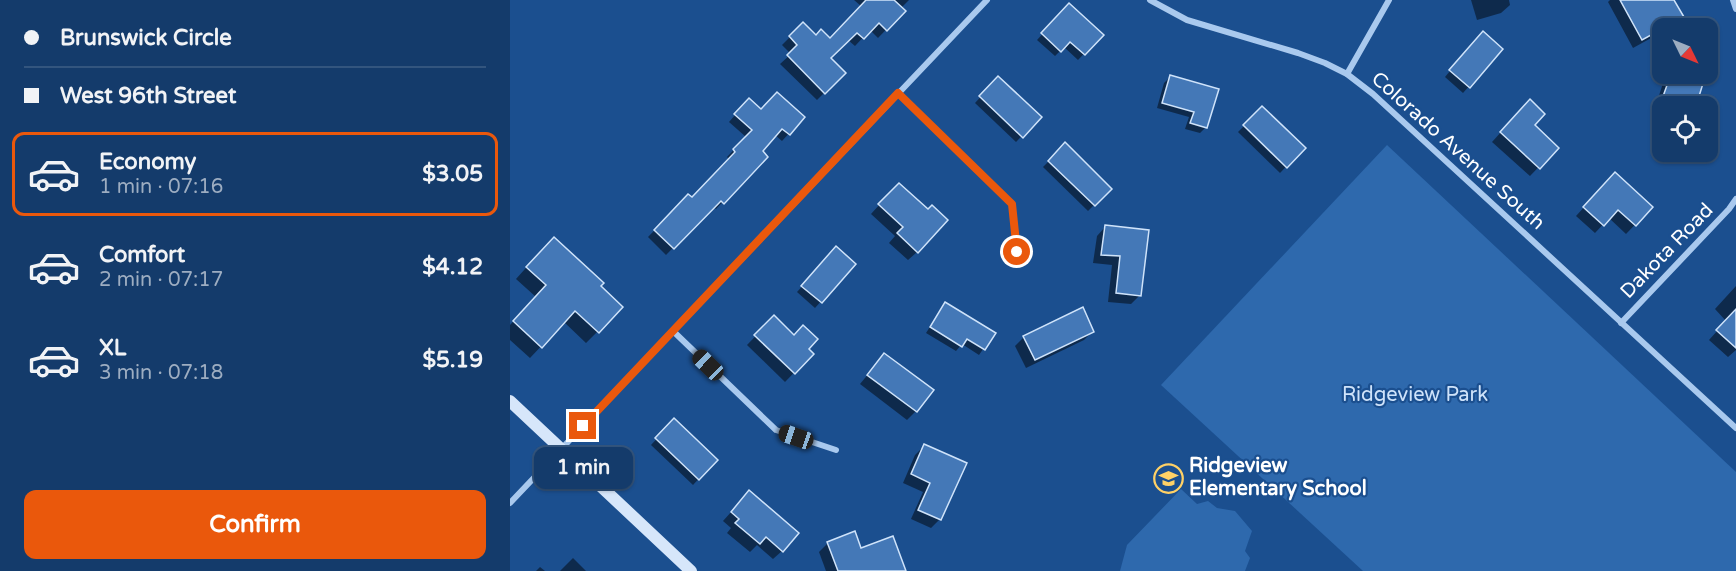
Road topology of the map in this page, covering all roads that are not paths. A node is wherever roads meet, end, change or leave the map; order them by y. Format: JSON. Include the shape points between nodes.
{"nodes":[{"id":1,"x":987,"y":0,"type":"edge"},
{"id":2,"x":1150,"y":0,"type":"edge"},
{"id":3,"x":1389,"y":0,"type":"edge"},
{"id":4,"x":1733,"y":0,"type":"edge"},
{"id":5,"x":1736,"y":9,"type":"edge"},
{"id":6,"x":1347,"y":74,"type":"junction"},
{"id":7,"x":898,"y":93,"type":"junction"},
{"id":8,"x":1736,"y":200,"type":"edge"},
{"id":9,"x":1017,"y":252,"type":"dead end"},
{"id":10,"x":1621,"y":323,"type":"junction"},
{"id":11,"x":673,"y":332,"type":"junction"},
{"id":12,"x":510,"y":401,"type":"edge"},
{"id":13,"x":1736,"y":428,"type":"edge"},
{"id":14,"x":561,"y":449,"type":"junction"},
{"id":15,"x":836,"y":450,"type":"dead end"},
{"id":16,"x":510,"y":503,"type":"edge"},
{"id":17,"x":691,"y":571,"type":"edge"}],
"edges":[{"from":1,"to":7,"type":"street"},
{"from":2,"to":6,"type":"street","name":"Colorado Avenue South","via":[[1187,20],[1298,53]]},
{"from":3,"to":6,"type":"street"},
{"from":4,"to":5,"type":"street"},
{"from":6,"to":10,"type":"street","name":"Colorado Avenue South"},
{"from":7,"to":9,"type":"street","via":[[1012,204]]},
{"from":7,"to":11,"type":"street"},
{"from":8,"to":10,"type":"street","name":"Dakota Road"},
{"from":10,"to":13,"type":"street","name":"Colorado Avenue South"},
{"from":11,"to":14,"type":"street"},
{"from":11,"to":15,"type":"street","via":[[776,430]]},
{"from":12,"to":14,"type":"street"},
{"from":14,"to":16,"type":"street"},
{"from":14,"to":17,"type":"street"}]}
